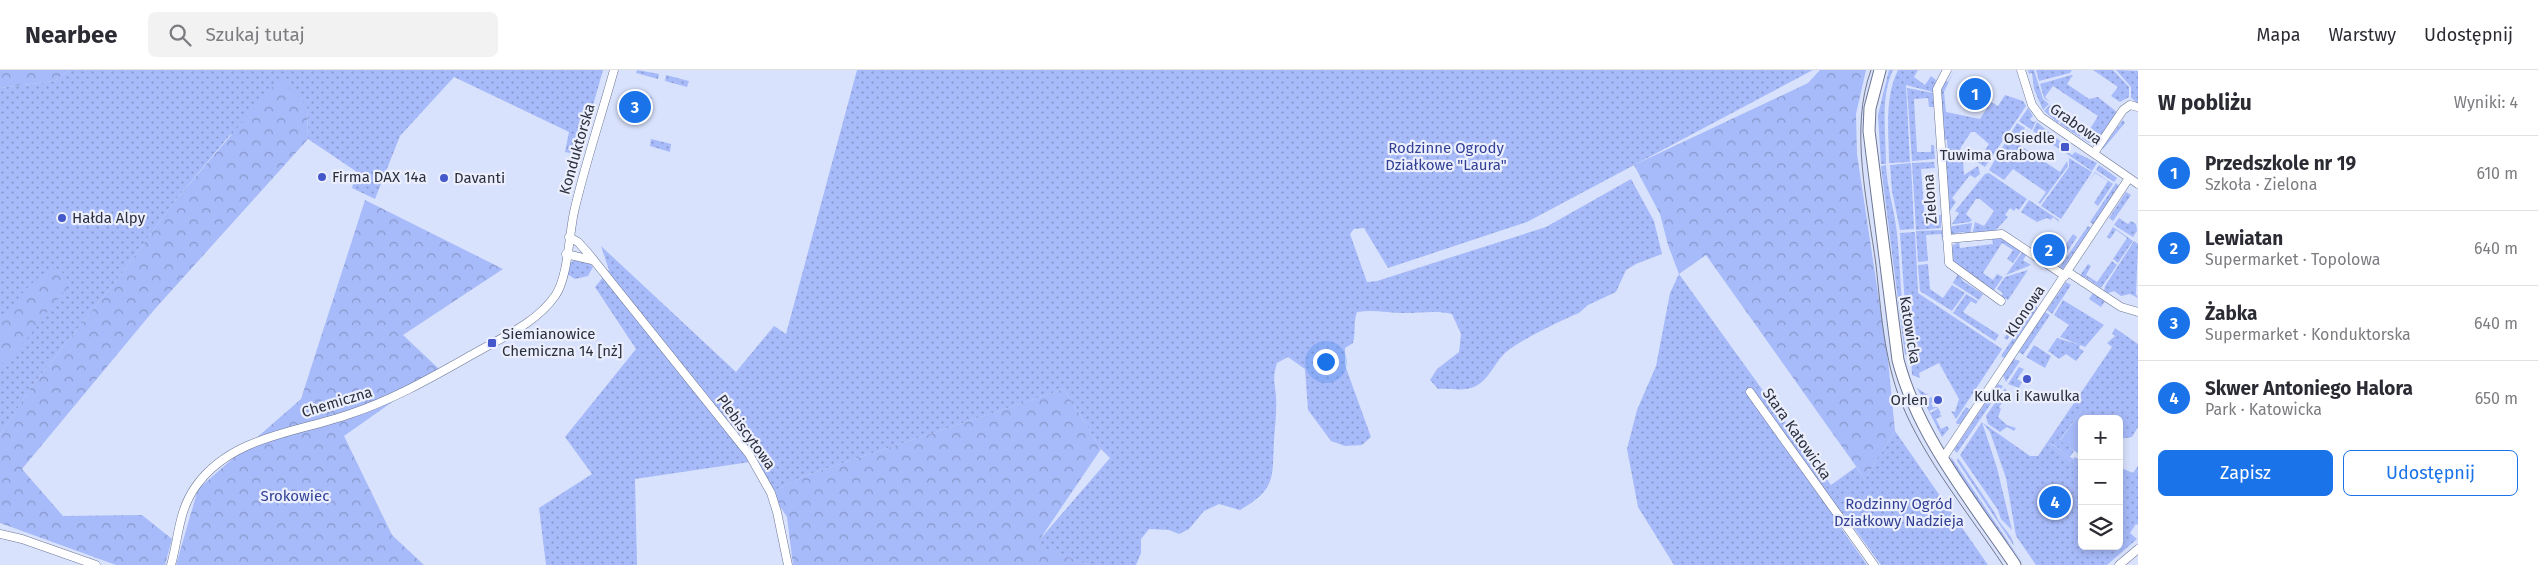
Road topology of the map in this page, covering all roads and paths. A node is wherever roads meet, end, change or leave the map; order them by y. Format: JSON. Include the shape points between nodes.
{"nodes":[{"id":1,"x":614,"y":70,"type":"edge"},
{"id":2,"x":1880,"y":70,"type":"edge"},
{"id":3,"x":1948,"y":70,"type":"edge"},
{"id":4,"x":2021,"y":70,"type":"edge"},
{"id":5,"x":2138,"y":108,"type":"edge"},
{"id":6,"x":2094,"y":153,"type":"junction"},
{"id":7,"x":2129,"y":178,"type":"junction"},
{"id":8,"x":2138,"y":184,"type":"edge"},
{"id":9,"x":569,"y":237,"type":"junction"},
{"id":10,"x":1947,"y":239,"type":"junction"},
{"id":11,"x":566,"y":254,"type":"junction"},
{"id":12,"x":592,"y":260,"type":"junction"},
{"id":13,"x":2066,"y":274,"type":"junction"},
{"id":14,"x":556,"y":295,"type":"joint"},
{"id":15,"x":2002,"y":301,"type":"dead end"},
{"id":16,"x":2138,"y":312,"type":"edge"},
{"id":17,"x":1750,"y":392,"type":"dead end"},
{"id":18,"x":1943,"y":458,"type":"junction"},
{"id":19,"x":0,"y":534,"type":"edge"},
{"id":20,"x":2138,"y":549,"type":"edge"},
{"id":21,"x":96,"y":565,"type":"edge"},
{"id":22,"x":171,"y":565,"type":"edge"},
{"id":23,"x":788,"y":565,"type":"edge"},
{"id":24,"x":1874,"y":565,"type":"edge"},
{"id":25,"x":2015,"y":565,"type":"edge"},
{"id":26,"x":2119,"y":565,"type":"edge"}],
"edges":[{"from":1,"to":9,"type":"street","name":"Konduktorska"},
{"from":2,"to":18,"type":"main road","name":"Katowicka","via":[[1870,108],[1869,130],[1898,360],[1916,411]]},
{"from":3,"to":10,"type":"street","name":"Zielona","via":[[1937,90]]},
{"from":4,"to":6,"type":"street","name":"Grabowa","via":[[2036,112]]},
{"from":5,"to":6,"type":"street","via":[[2130,105],[2123,110]]},
{"from":6,"to":7,"type":"street","name":"Grabowa"},
{"from":7,"to":8,"type":"street","name":"Grabowa"},
{"from":7,"to":13,"type":"street","name":"Klonowa"},
{"from":9,"to":11,"type":"street","name":"Konduktorska"},
{"from":9,"to":12,"type":"street","via":[[578,242]]},
{"from":10,"to":13,"type":"street","via":[[2002,234]]},
{"from":10,"to":15,"type":"street","name":"Zielona","via":[[1949,264]]},
{"from":11,"to":12,"type":"street"},
{"from":11,"to":14,"type":"street","name":"Konduktorska"},
{"from":12,"to":23,"type":"street","name":"Plebiscytowa","via":[[749,454],[778,512]]},
{"from":13,"to":16,"type":"street","via":[[2121,307]]},
{"from":13,"to":18,"type":"street","name":"Klonowa"},
{"from":14,"to":22,"type":"street","name":"Chemiczna","via":[[536,316],[421,384],[380,404],[267,438],[218,463],[195,487],[185,505]]},
{"from":17,"to":24,"type":"street","name":"Stara Katowicka"},
{"from":18,"to":25,"type":"main road","name":"Katowicka"},
{"from":19,"to":21,"type":"street"},
{"from":20,"to":26,"type":"street"}]}
